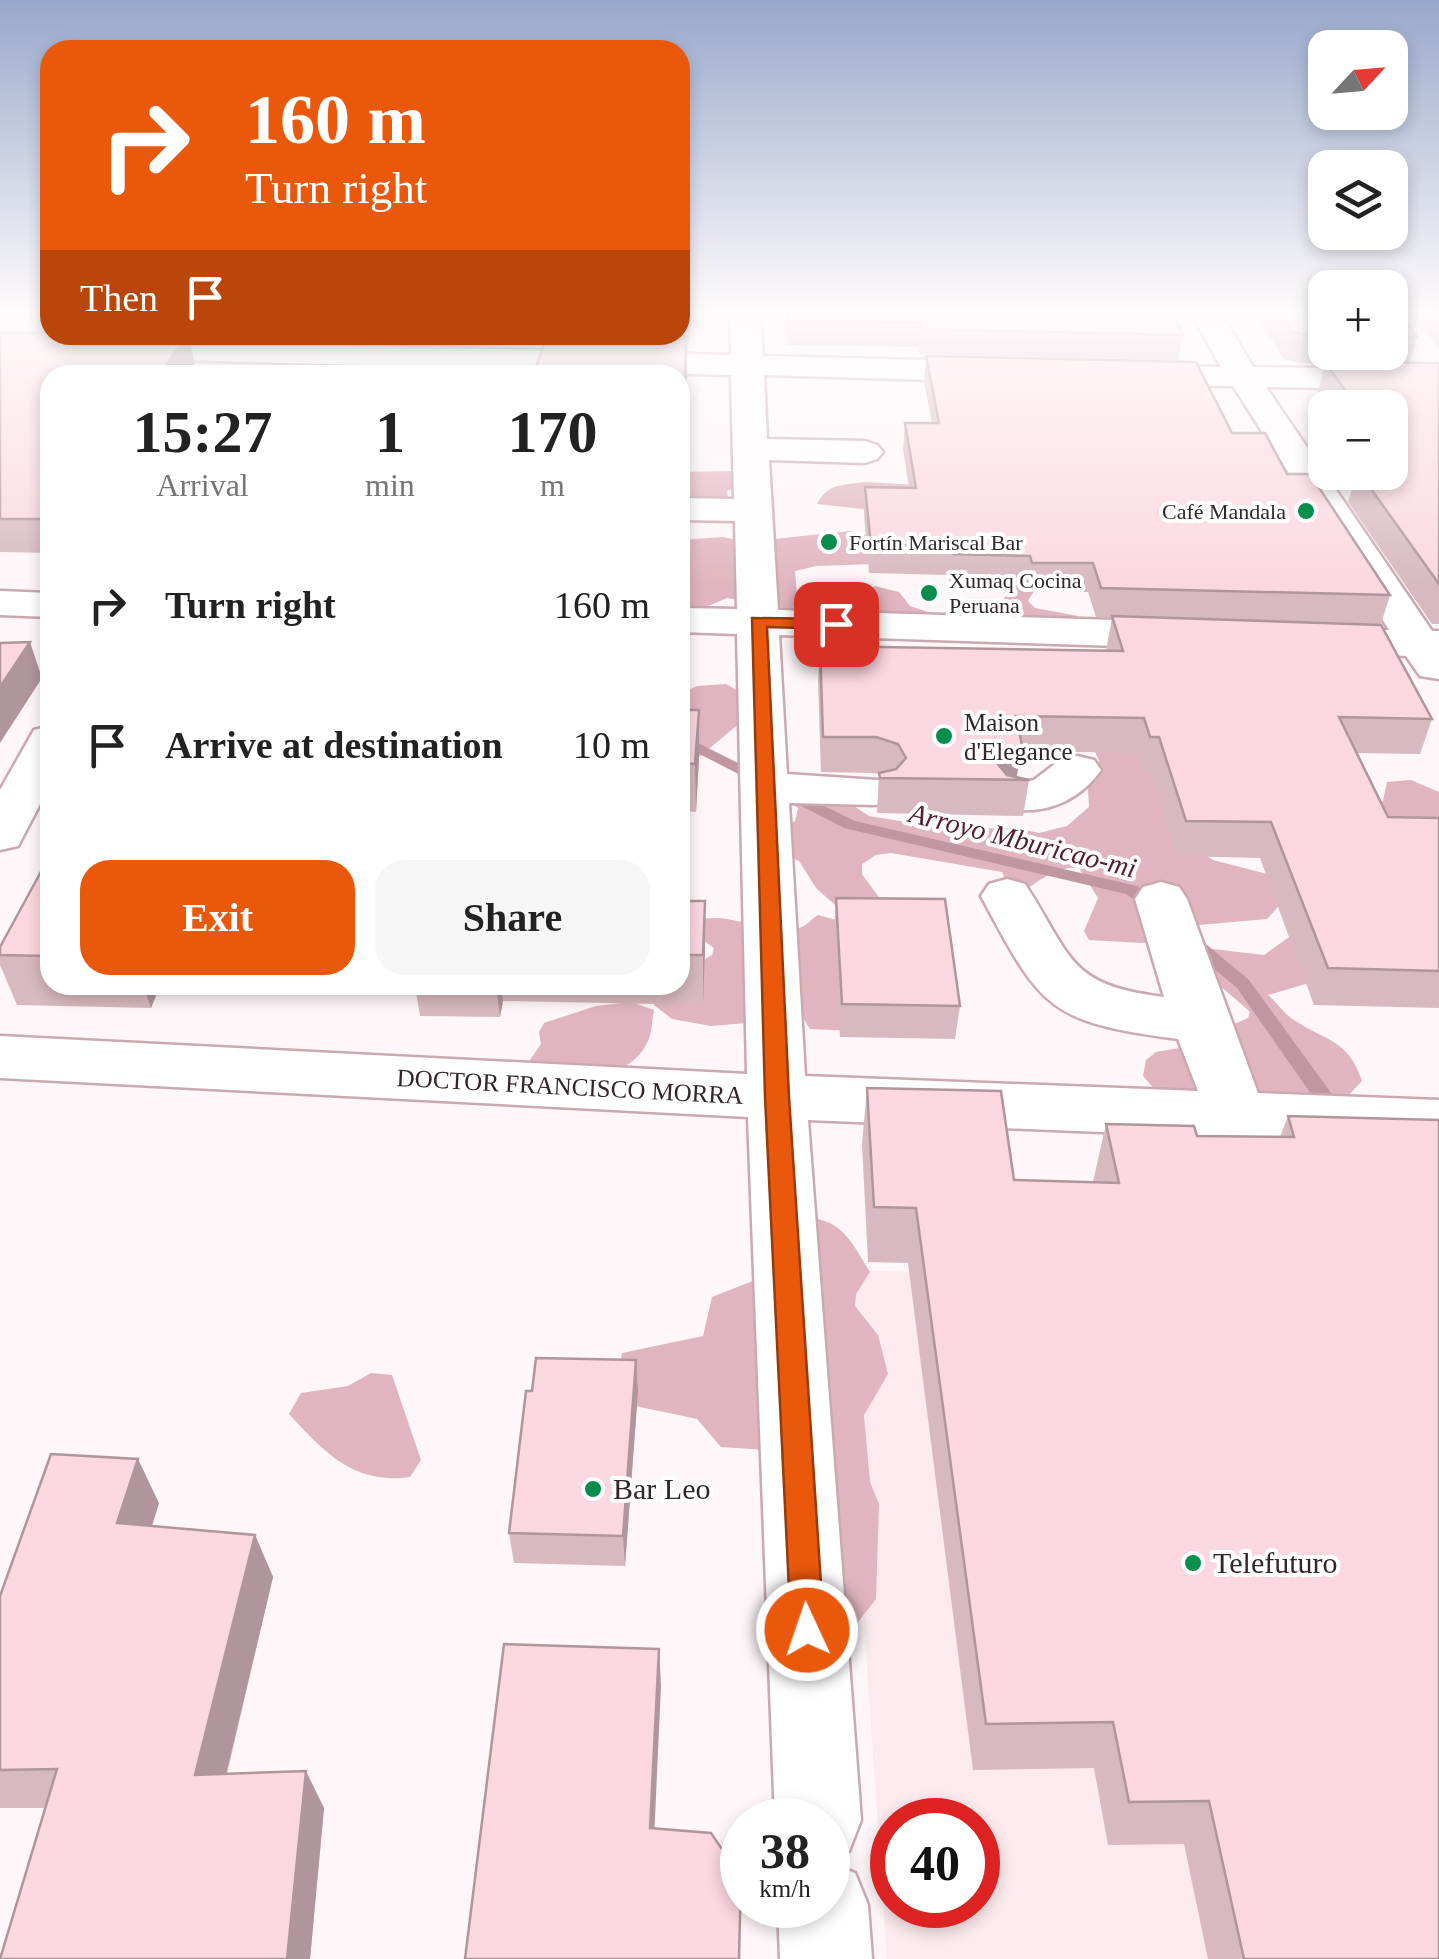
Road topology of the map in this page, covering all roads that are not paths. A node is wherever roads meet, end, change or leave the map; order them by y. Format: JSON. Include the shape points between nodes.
{"nodes":[{"id":1,"x":757,"y":404,"type":"edge"},
{"id":2,"x":1262,"y":404,"type":"edge"},
{"id":3,"x":749,"y":449,"type":"junction"},
{"id":4,"x":865,"y":452,"type":"dead end"},
{"id":5,"x":690,"y":510,"type":"edge"},
{"id":6,"x":753,"y":510,"type":"junction"},
{"id":7,"x":0,"y":603,"type":"edge"},
{"id":8,"x":40,"y":605,"type":"edge"},
{"id":9,"x":690,"y":620,"type":"edge"},
{"id":10,"x":758,"y":622,"type":"junction"},
{"id":11,"x":1225,"y":637,"type":"edge"},
{"id":12,"x":1283,"y":638,"type":"edge"},
{"id":13,"x":1433,"y":653,"type":"edge"},
{"id":14,"x":40,"y":759,"type":"edge"},
{"id":15,"x":1078,"y":770,"type":"dead end"},
{"id":16,"x":765,"y":788,"type":"junction"},
{"id":17,"x":875,"y":792,"type":"edge"},
{"id":18,"x":1020,"y":796,"type":"edge"},
{"id":19,"x":0,"y":836,"type":"edge"},
{"id":20,"x":1007,"y":896,"type":"dead end"},
{"id":21,"x":1162,"y":899,"type":"dead end"},
{"id":22,"x":1200,"y":1022,"type":"junction"},
{"id":23,"x":0,"y":1057,"type":"edge"},
{"id":24,"x":777,"y":1097,"type":"junction"},
{"id":25,"x":1237,"y":1116,"type":"junction"},
{"id":26,"x":1439,"y":1123,"type":"edge"},
{"id":27,"x":817,"y":1798,"type":"edge"},
{"id":28,"x":824,"y":1928,"type":"edge"},
{"id":29,"x":826,"y":1959,"type":"edge"}],
"edges":[{"from":1,"to":3,"type":"street"},
{"from":2,"to":13,"type":"street"},
{"from":3,"to":4,"type":"street"},
{"from":3,"to":6,"type":"street"},
{"from":5,"to":6,"type":"street"},
{"from":6,"to":10,"type":"street"},
{"from":7,"to":8,"type":"street"},
{"from":9,"to":10,"type":"street"},
{"from":10,"to":11,"type":"street"},
{"from":10,"to":16,"type":"street"},
{"from":12,"to":13,"type":"street"},
{"from":14,"to":19,"type":"street"},
{"from":15,"to":18,"type":"street","via":[[1036,797]]},
{"from":16,"to":17,"type":"street"},
{"from":16,"to":24,"type":"street"},
{"from":20,"to":22,"type":"street","via":[[1054,976],[1069,989],[1094,1004]]},
{"from":21,"to":22,"type":"street"},
{"from":22,"to":25,"type":"street"},
{"from":23,"to":24,"type":"street","name":"DOCTOR FRANCISCO MORRA"},
{"from":24,"to":25,"type":"street","name":"DOCTOR FRANCISCO MORRA"},
{"from":24,"to":27,"type":"street"},
{"from":25,"to":26,"type":"street","name":"DOCTOR FRANCISCO MORRA"},
{"from":28,"to":29,"type":"street"}]}
